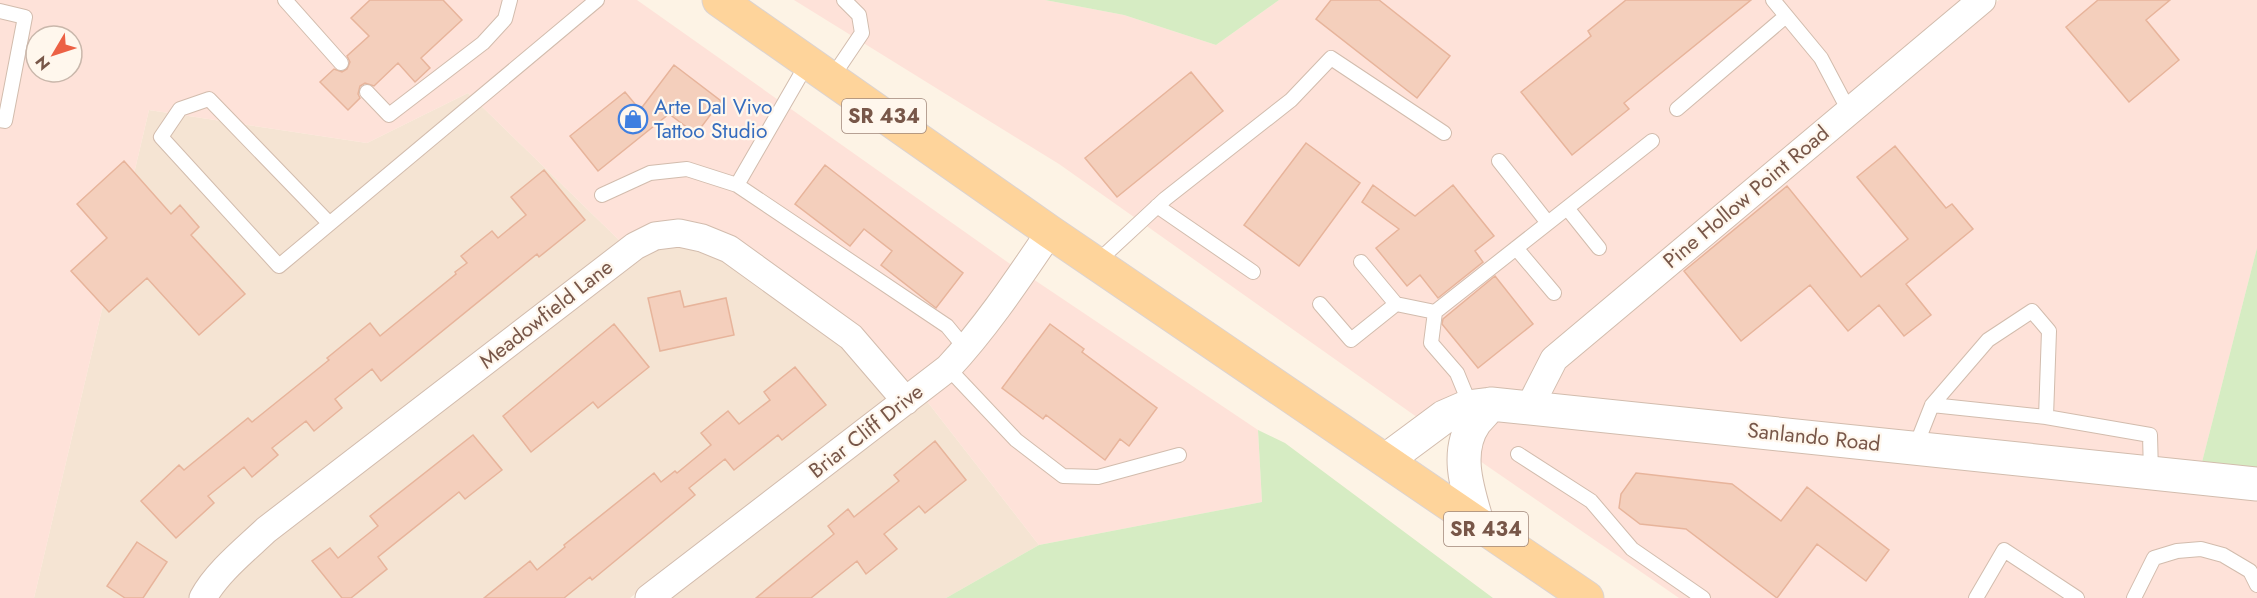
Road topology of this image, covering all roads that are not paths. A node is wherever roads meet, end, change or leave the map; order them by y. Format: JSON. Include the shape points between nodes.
{"nodes":[{"id":1,"x":285,"y":0,"type":"edge"},
{"id":2,"x":510,"y":0,"type":"edge"},
{"id":3,"x":597,"y":0,"type":"edge"},
{"id":4,"x":719,"y":0,"type":"edge"},
{"id":5,"x":844,"y":0,"type":"edge"},
{"id":6,"x":1773,"y":0,"type":"edge"},
{"id":7,"x":1982,"y":0,"type":"edge"},
{"id":8,"x":0,"y":11,"type":"edge"},
{"id":9,"x":1786,"y":16,"type":"junction"},
{"id":10,"x":341,"y":63,"type":"dead end"},
{"id":11,"x":819,"y":70,"type":"junction"},
{"id":12,"x":367,"y":92,"type":"dead end"},
{"id":13,"x":1677,"y":109,"type":"dead end"},
{"id":14,"x":1849,"y":111,"type":"junction"},
{"id":15,"x":0,"y":120,"type":"edge"},
{"id":16,"x":1444,"y":133,"type":"dead end"},
{"id":17,"x":1652,"y":141,"type":"dead end"},
{"id":18,"x":1499,"y":161,"type":"dead end"},
{"id":19,"x":737,"y":185,"type":"junction"},
{"id":20,"x":602,"y":195,"type":"dead end"},
{"id":21,"x":1157,"y":206,"type":"junction"},
{"id":22,"x":1567,"y":208,"type":"junction"},
{"id":23,"x":330,"y":223,"type":"junction"},
{"id":24,"x":1548,"y":223,"type":"junction"},
{"id":25,"x":1050,"y":232,"type":"junction"},
{"id":26,"x":1516,"y":248,"type":"junction"},
{"id":27,"x":1599,"y":248,"type":"dead end"},
{"id":28,"x":1361,"y":262,"type":"dead end"},
{"id":29,"x":1096,"y":263,"type":"junction"},
{"id":30,"x":1253,"y":272,"type":"dead end"},
{"id":31,"x":1554,"y":294,"type":"dead end"},
{"id":32,"x":1320,"y":304,"type":"dead end"},
{"id":33,"x":1396,"y":304,"type":"junction"},
{"id":34,"x":1435,"y":312,"type":"junction"},
{"id":35,"x":957,"y":358,"type":"junction"},
{"id":36,"x":906,"y":401,"type":"junction"},
{"id":37,"x":1932,"y":405,"type":"junction"},
{"id":38,"x":1481,"y":406,"type":"junction"},
{"id":39,"x":1529,"y":408,"type":"junction"},
{"id":40,"x":2046,"y":417,"type":"junction"},
{"id":41,"x":1915,"y":448,"type":"junction"},
{"id":42,"x":1518,"y":454,"type":"dead end"},
{"id":43,"x":1179,"y":455,"type":"dead end"},
{"id":44,"x":1386,"y":460,"type":"junction"},
{"id":45,"x":2151,"y":473,"type":"junction"},
{"id":46,"x":2257,"y":484,"type":"edge"},
{"id":47,"x":1477,"y":522,"type":"junction"},
{"id":48,"x":2257,"y":585,"type":"edge"},
{"id":49,"x":203,"y":598,"type":"edge"},
{"id":50,"x":649,"y":598,"type":"edge"},
{"id":51,"x":1587,"y":598,"type":"edge"},
{"id":52,"x":1703,"y":598,"type":"edge"},
{"id":53,"x":1976,"y":598,"type":"edge"},
{"id":54,"x":2077,"y":598,"type":"edge"},
{"id":55,"x":2134,"y":598,"type":"edge"}],
"edges":[{"from":1,"to":10,"type":"lane"},
{"from":2,"to":12,"type":"lane","via":[[505,19],[483,43],[389,115]]},
{"from":3,"to":23,"type":"lane"},
{"from":4,"to":11,"type":"main road","number":"SR 434"},
{"from":5,"to":11,"type":"lane","via":[[859,15],[862,33]]},
{"from":6,"to":9,"type":"lane"},
{"from":7,"to":14,"type":"street","name":"Pine Hollow Point Road"},
{"from":8,"to":15,"type":"lane","via":[[25,17],[5,121]]},
{"from":9,"to":13,"type":"lane"},
{"from":9,"to":14,"type":"lane","via":[[1821,58]]},
{"from":11,"to":19,"type":"lane"},
{"from":11,"to":25,"type":"main road","number":"SR 434"},
{"from":14,"to":39,"type":"street","name":"Pine Hollow Point Road","via":[[1554,358]]},
{"from":16,"to":21,"type":"lane","via":[[1331,58],[1291,100]]},
{"from":17,"to":22,"type":"lane"},
{"from":18,"to":24,"type":"lane"},
{"from":19,"to":20,"type":"lane","via":[[687,169],[650,173]]},
{"from":19,"to":35,"type":"lane","via":[[947,326]]},
{"from":21,"to":29,"type":"lane"},
{"from":21,"to":30,"type":"lane"},
{"from":22,"to":24,"type":"lane"},
{"from":22,"to":27,"type":"lane"},
{"from":23,"to":23,"type":"lane","via":[[279,266],[161,137],[180,109],[209,99]]},
{"from":24,"to":26,"type":"lane"},
{"from":25,"to":29,"type":"main road","number":"SR 434"},
{"from":25,"to":35,"type":"street","name":"Briar Cliff Drive","via":[[1003,302]]},
{"from":26,"to":31,"type":"lane"},
{"from":26,"to":34,"type":"lane"},
{"from":28,"to":33,"type":"lane"},
{"from":29,"to":44,"type":"main road","number":"SR 434"},
{"from":32,"to":33,"type":"lane","via":[[1351,340]]},
{"from":33,"to":34,"type":"lane"},
{"from":34,"to":38,"type":"lane","via":[[1431,343]]},
{"from":35,"to":36,"type":"street","name":"Briar Cliff Drive"},
{"from":35,"to":43,"type":"lane","via":[[1016,440],[1063,476],[1098,477]]},
{"from":36,"to":49,"type":"street","name":"Meadowfield Lane","via":[[851,337],[729,249],[679,233],[656,236],[634,246],[266,530]]},
{"from":36,"to":50,"type":"street","name":"Briar Cliff Drive"},
{"from":37,"to":40,"type":"lane"},
{"from":37,"to":40,"type":"lane","via":[[1988,340],[2032,311],[2049,331]]},
{"from":37,"to":41,"type":"lane"},
{"from":38,"to":39,"type":"street","name":"Sanlando Road"},
{"from":38,"to":44,"type":"street","name":"Sanlando Road","via":[[1444,417]]},
{"from":38,"to":47,"type":"street","via":[[1464,450],[1465,481]]},
{"from":39,"to":41,"type":"street","name":"Sanlando Road"},
{"from":40,"to":45,"type":"lane","via":[[2150,435]]},
{"from":41,"to":45,"type":"street","name":"Sanlando Road"},
{"from":42,"to":52,"type":"lane","via":[[1591,501],[1632,549]]},
{"from":44,"to":47,"type":"main road","number":"SR 434"},
{"from":45,"to":46,"type":"street","name":"Sanlando Road"},
{"from":47,"to":51,"type":"main road","number":"SR 434"},
{"from":48,"to":55,"type":"lane","via":[[2250,571],[2223,555],[2201,549],[2177,551],[2154,558]]},
{"from":53,"to":54,"type":"lane","via":[[2004,550]]}]}
